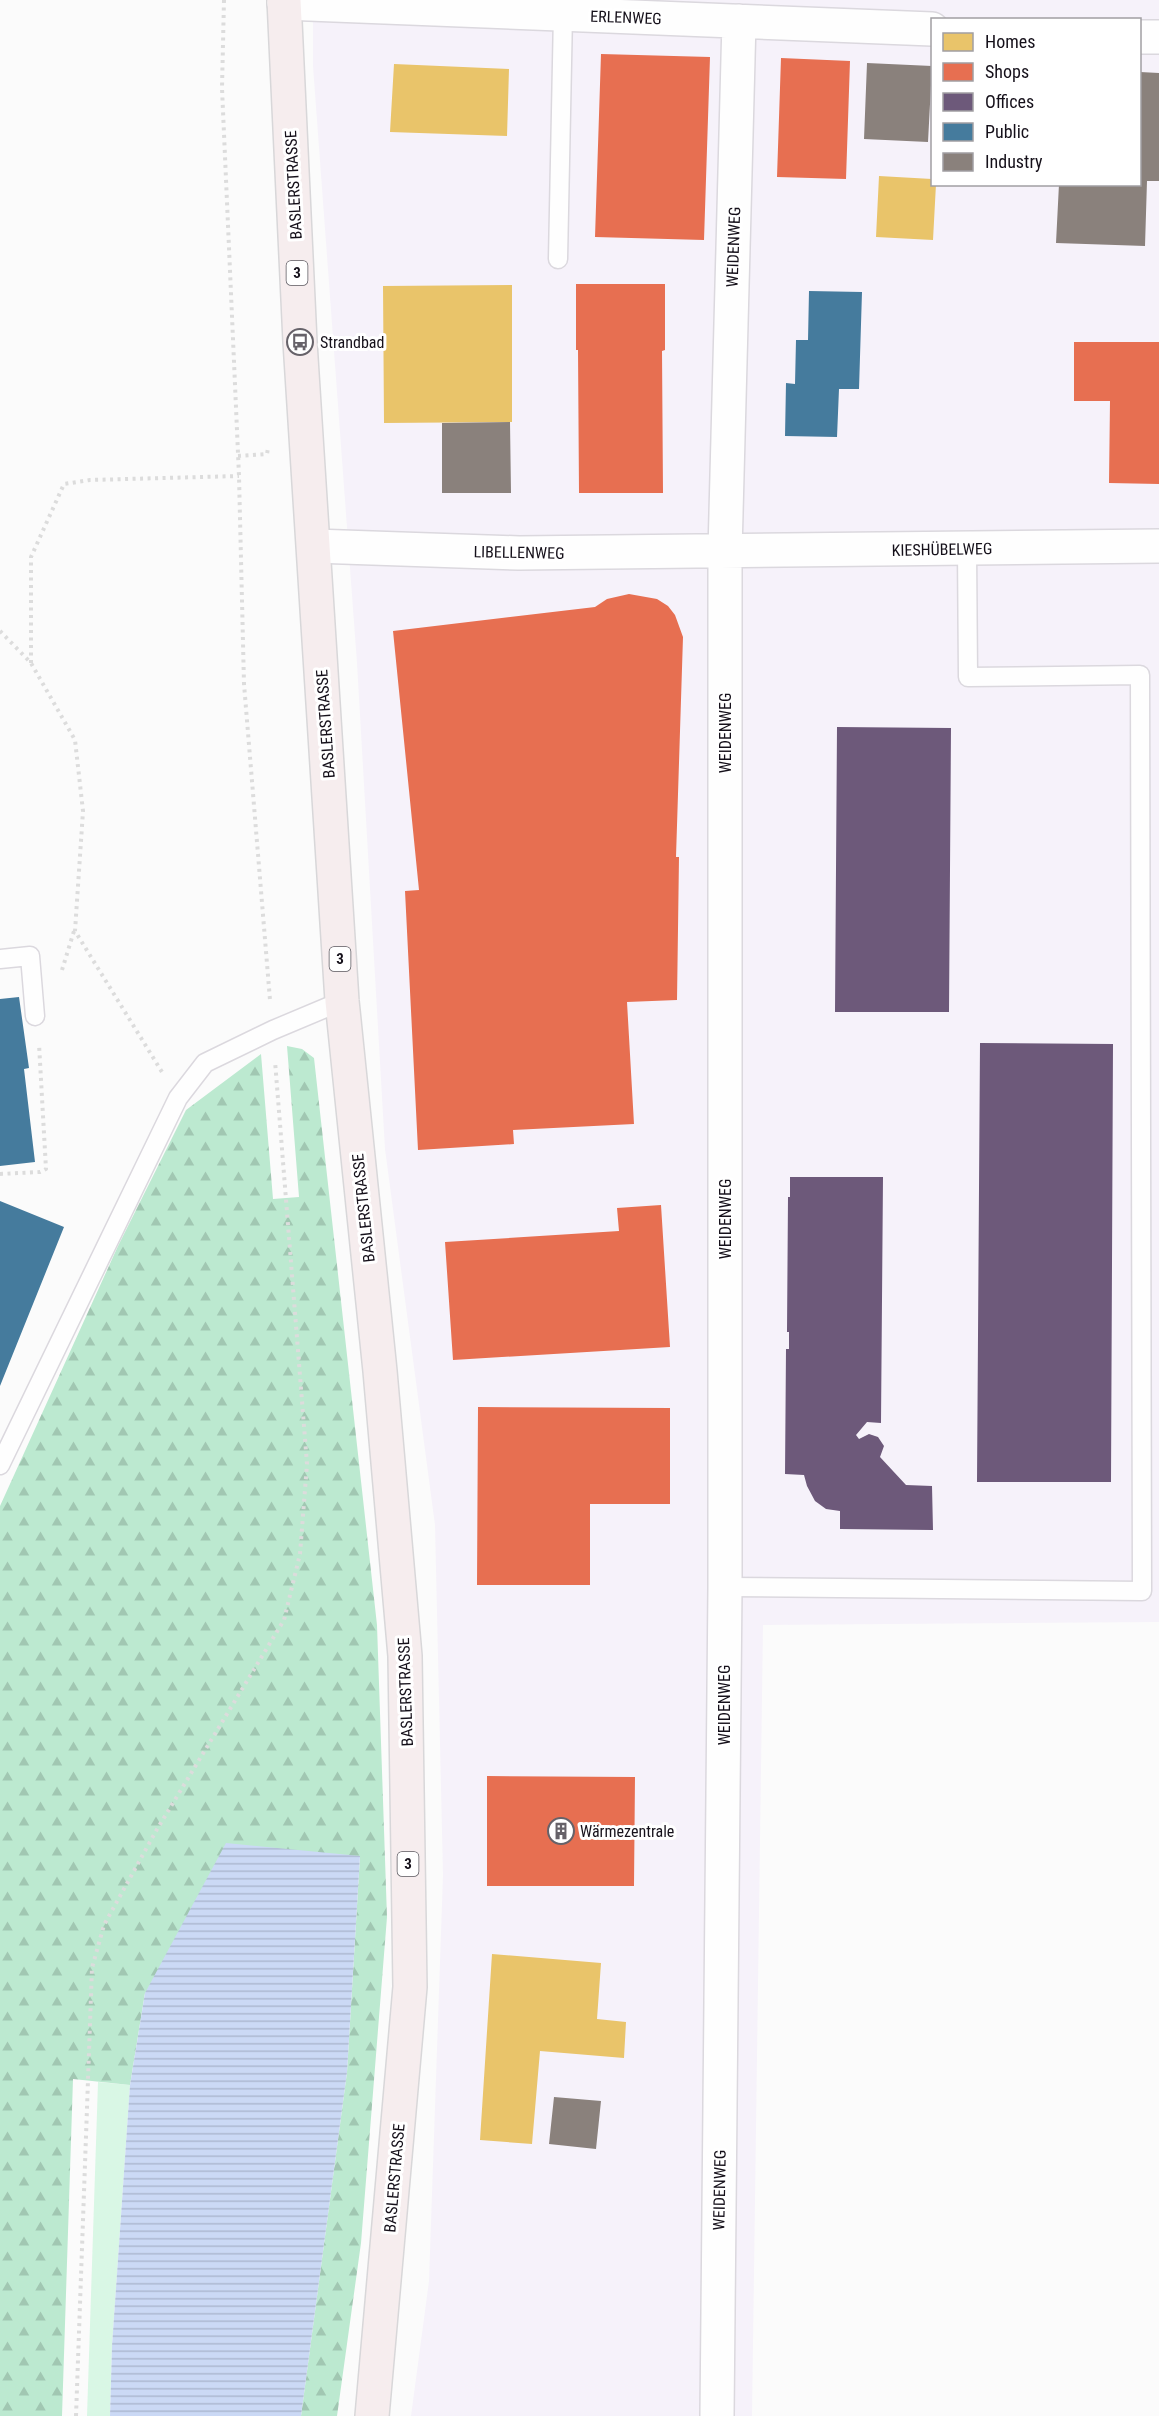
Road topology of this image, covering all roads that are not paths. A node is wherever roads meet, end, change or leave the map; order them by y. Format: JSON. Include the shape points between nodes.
{"nodes":[{"id":1,"x":284,"y":1,"type":"edge"},
{"id":2,"x":563,"y":14,"type":"junction"},
{"id":3,"x":739,"y":21,"type":"junction"},
{"id":4,"x":931,"y":29,"type":"edge"},
{"id":5,"x":1141,"y":37,"type":"edge"},
{"id":6,"x":1159,"y":38,"type":"edge"},
{"id":7,"x":558,"y":260,"type":"dead end"},
{"id":8,"x":314,"y":546,"type":"junction"},
{"id":9,"x":1159,"y":546,"type":"edge"},
{"id":10,"x":967,"y":549,"type":"junction"},
{"id":11,"x":725,"y":551,"type":"junction"},
{"id":12,"x":0,"y":959,"type":"edge"},
{"id":13,"x":342,"y":1001,"type":"junction"},
{"id":14,"x":35,"y":1016,"type":"road end"},
{"id":15,"x":0,"y":1466,"type":"edge"},
{"id":16,"x":725,"y":1587,"type":"junction"},
{"id":17,"x":372,"y":2416,"type":"edge"},
{"id":18,"x":717,"y":2416,"type":"edge"}],
"edges":[{"from":1,"to":2,"type":"street","name":"ERLENWEG"},
{"from":1,"to":8,"type":"main road","name":"BASLERSTRASSE","number":"3"},
{"from":2,"to":3,"type":"street","name":"ERLENWEG"},
{"from":2,"to":7,"type":"lane"},
{"from":3,"to":4,"type":"street","name":"ERLENWEG"},
{"from":3,"to":11,"type":"street","name":"WEIDENWEG"},
{"from":5,"to":6,"type":"street"},
{"from":8,"to":11,"type":"street","name":"LIBELLENWEG","via":[[519,553]]},
{"from":8,"to":13,"type":"main road","name":"BASLERSTRASSE","number":"3"},
{"from":9,"to":10,"type":"street","name":"KIESHÜBELWEG"},
{"from":10,"to":11,"type":"street","name":"KIESHÜBELWEG"},
{"from":10,"to":16,"type":"lane","via":[[968,677],[1140,675],[1142,1591]]},
{"from":11,"to":16,"type":"street","name":"WEIDENWEG"},
{"from":12,"to":14,"type":"lane","via":[[30,956]]},
{"from":13,"to":15,"type":"lane","via":[[205,1063],[178,1098]]},
{"from":13,"to":17,"type":"main road","name":"BASLERSTRASSE","number":"3","via":[[405,1656],[410,1987]]},
{"from":16,"to":18,"type":"street","name":"WEIDENWEG"}]}
